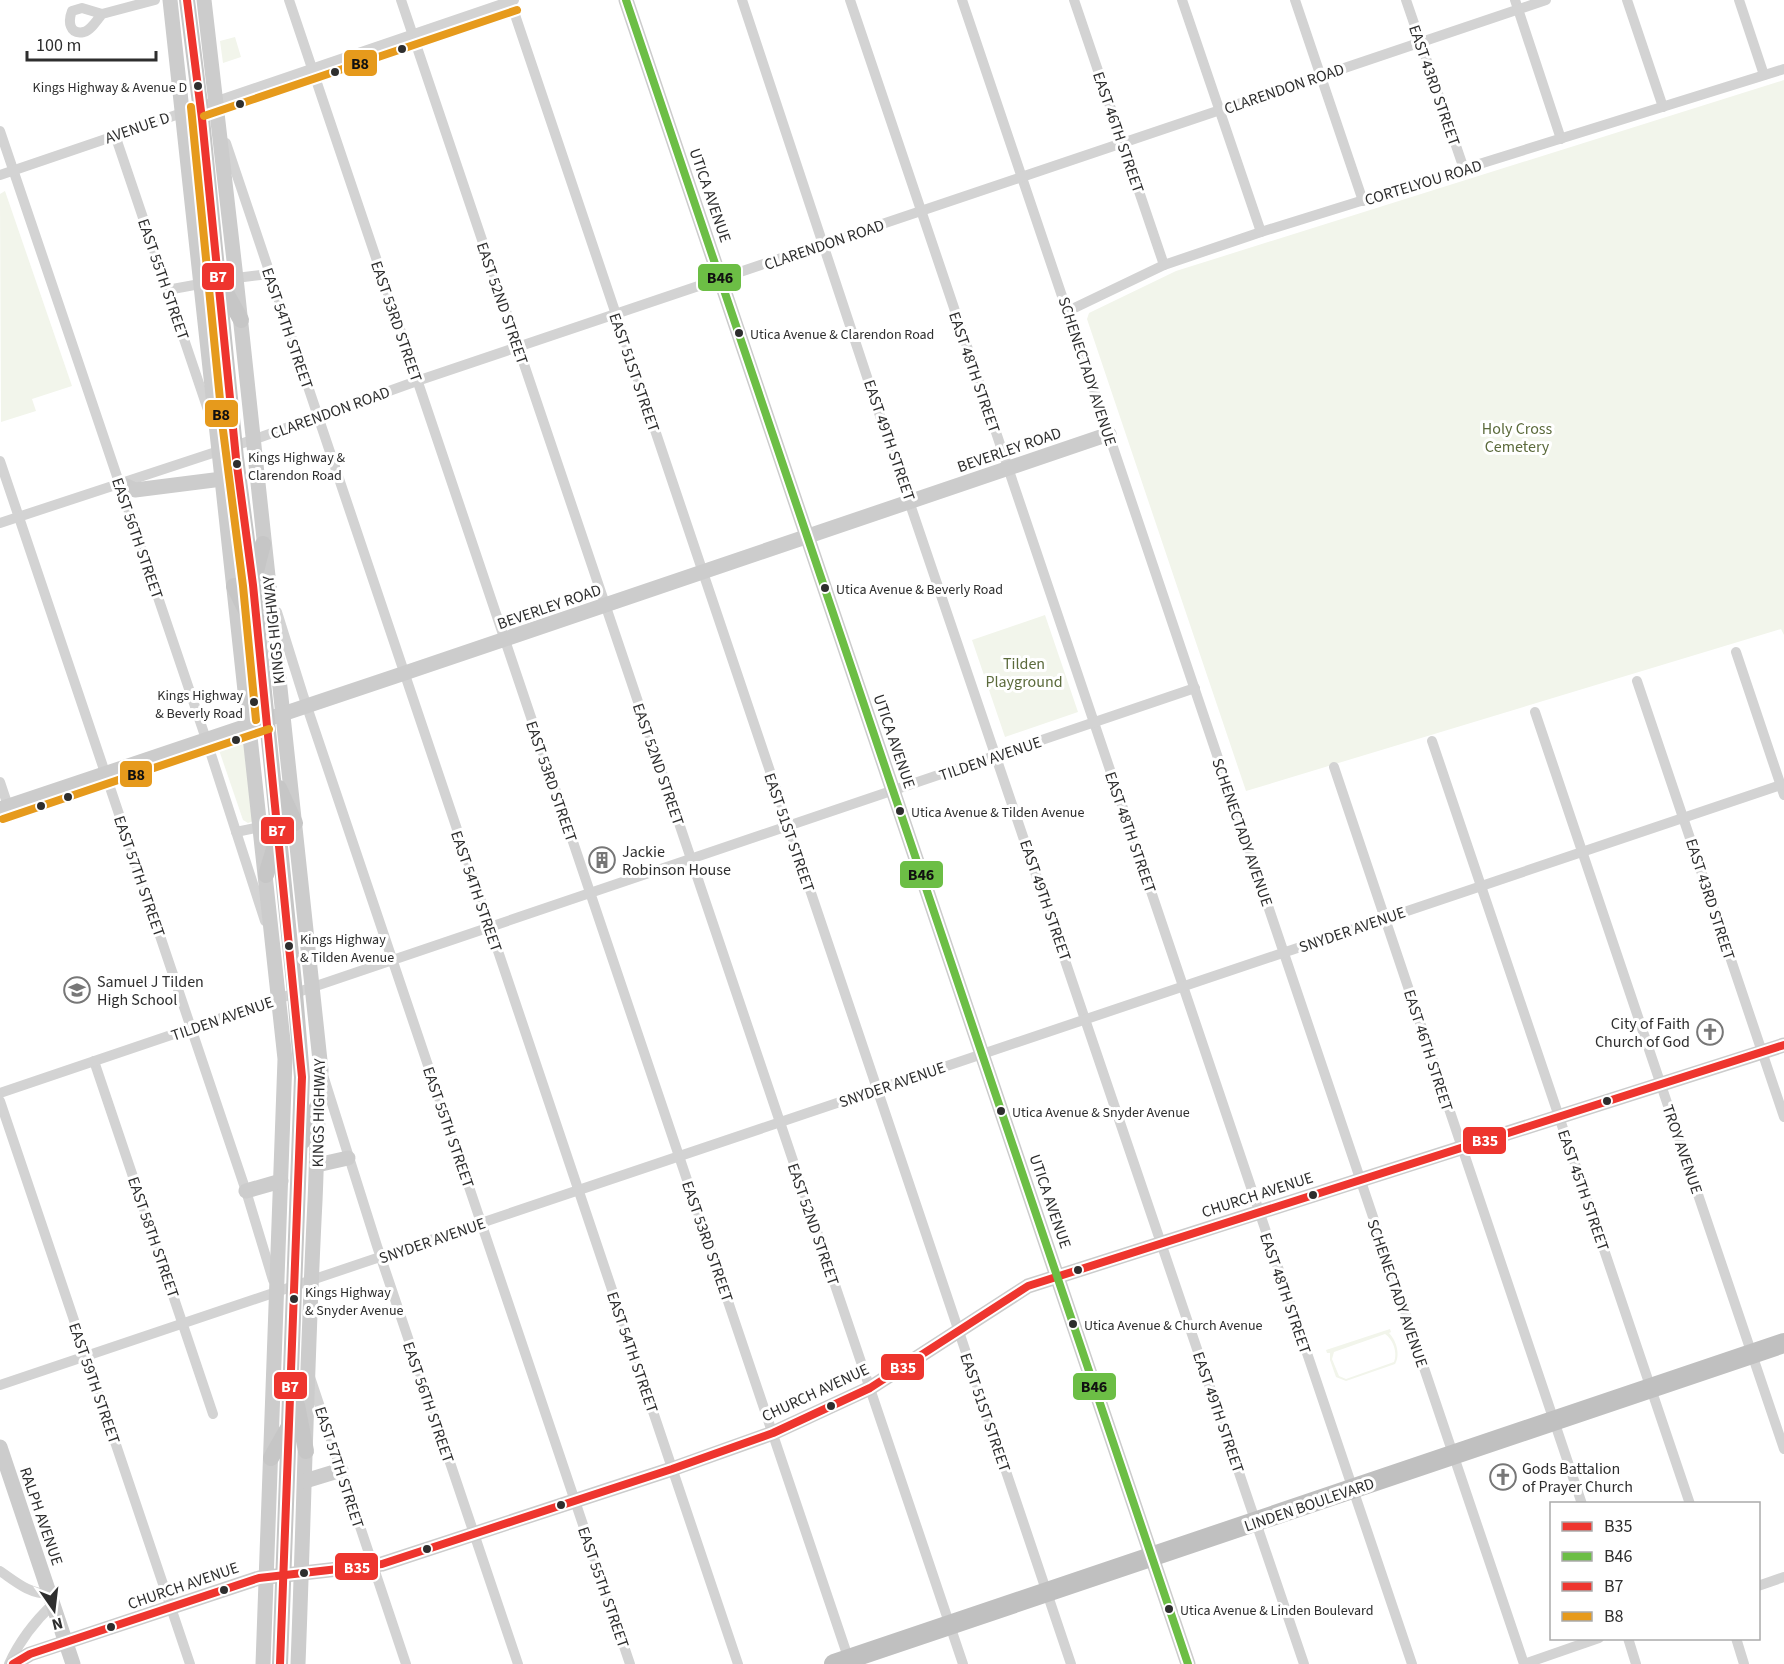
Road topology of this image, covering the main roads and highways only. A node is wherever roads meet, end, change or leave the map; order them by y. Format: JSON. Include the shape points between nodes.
{"nodes":[{"id":1,"x":187,"y":0,"type":"edge"},
{"id":2,"x":218,"y":276,"type":"junction"},
{"id":3,"x":241,"y":320,"type":"road end"},
{"id":4,"x":263,"y":544,"type":"road end"},
{"id":5,"x":253,"y":585,"type":"junction"},
{"id":6,"x":234,"y":586,"type":"road end"},
{"id":7,"x":258,"y":635,"type":"junction"},
{"id":8,"x":272,"y":773,"type":"junction"},
{"id":9,"x":295,"y":823,"type":"road end"},
{"id":10,"x":278,"y":835,"type":"junction"},
{"id":11,"x":266,"y":875,"type":"road end"},
{"id":12,"x":317,"y":1107,"type":"road end"},
{"id":13,"x":299,"y":1150,"type":"junction"},
{"id":14,"x":1784,"y":1343,"type":"edge"},
{"id":15,"x":291,"y":1378,"type":"junction"},
{"id":16,"x":289,"y":1424,"type":"junction"},
{"id":17,"x":306,"y":1451,"type":"road end"},
{"id":18,"x":271,"y":1458,"type":"road end"},
{"id":19,"x":845,"y":1662,"type":"edge"},
{"id":20,"x":280,"y":1664,"type":"edge"}],
"edges":[{"from":1,"to":2,"type":"main road","name":"KINGS HIGHWAY","via":[[208,103]]},
{"from":2,"to":3,"type":"main road"},
{"from":2,"to":5,"type":"main road","name":"KINGS HIGHWAY","via":[[227,448]]},
{"from":4,"to":5,"type":"main road"},
{"from":5,"to":7,"type":"main road","name":"KINGS HIGHWAY"},
{"from":6,"to":7,"type":"main road"},
{"from":7,"to":8,"type":"main road","name":"KINGS HIGHWAY"},
{"from":8,"to":9,"type":"main road"},
{"from":8,"to":10,"type":"main road","name":"KINGS HIGHWAY"},
{"from":10,"to":11,"type":"main road"},
{"from":10,"to":13,"type":"main road","name":"KINGS HIGHWAY","via":[[287,996],[302,1077]]},
{"from":12,"to":13,"type":"main road"},
{"from":13,"to":15,"type":"main road","name":"KINGS HIGHWAY"},
{"from":14,"to":19,"type":"highway","name":"LINDEN BOULEVARD"},
{"from":15,"to":16,"type":"main road","name":"KINGS HIGHWAY"},
{"from":15,"to":17,"type":"main road"},
{"from":16,"to":18,"type":"main road"},
{"from":16,"to":20,"type":"main road","name":"KINGS HIGHWAY","via":[[292,1574]]}]}
